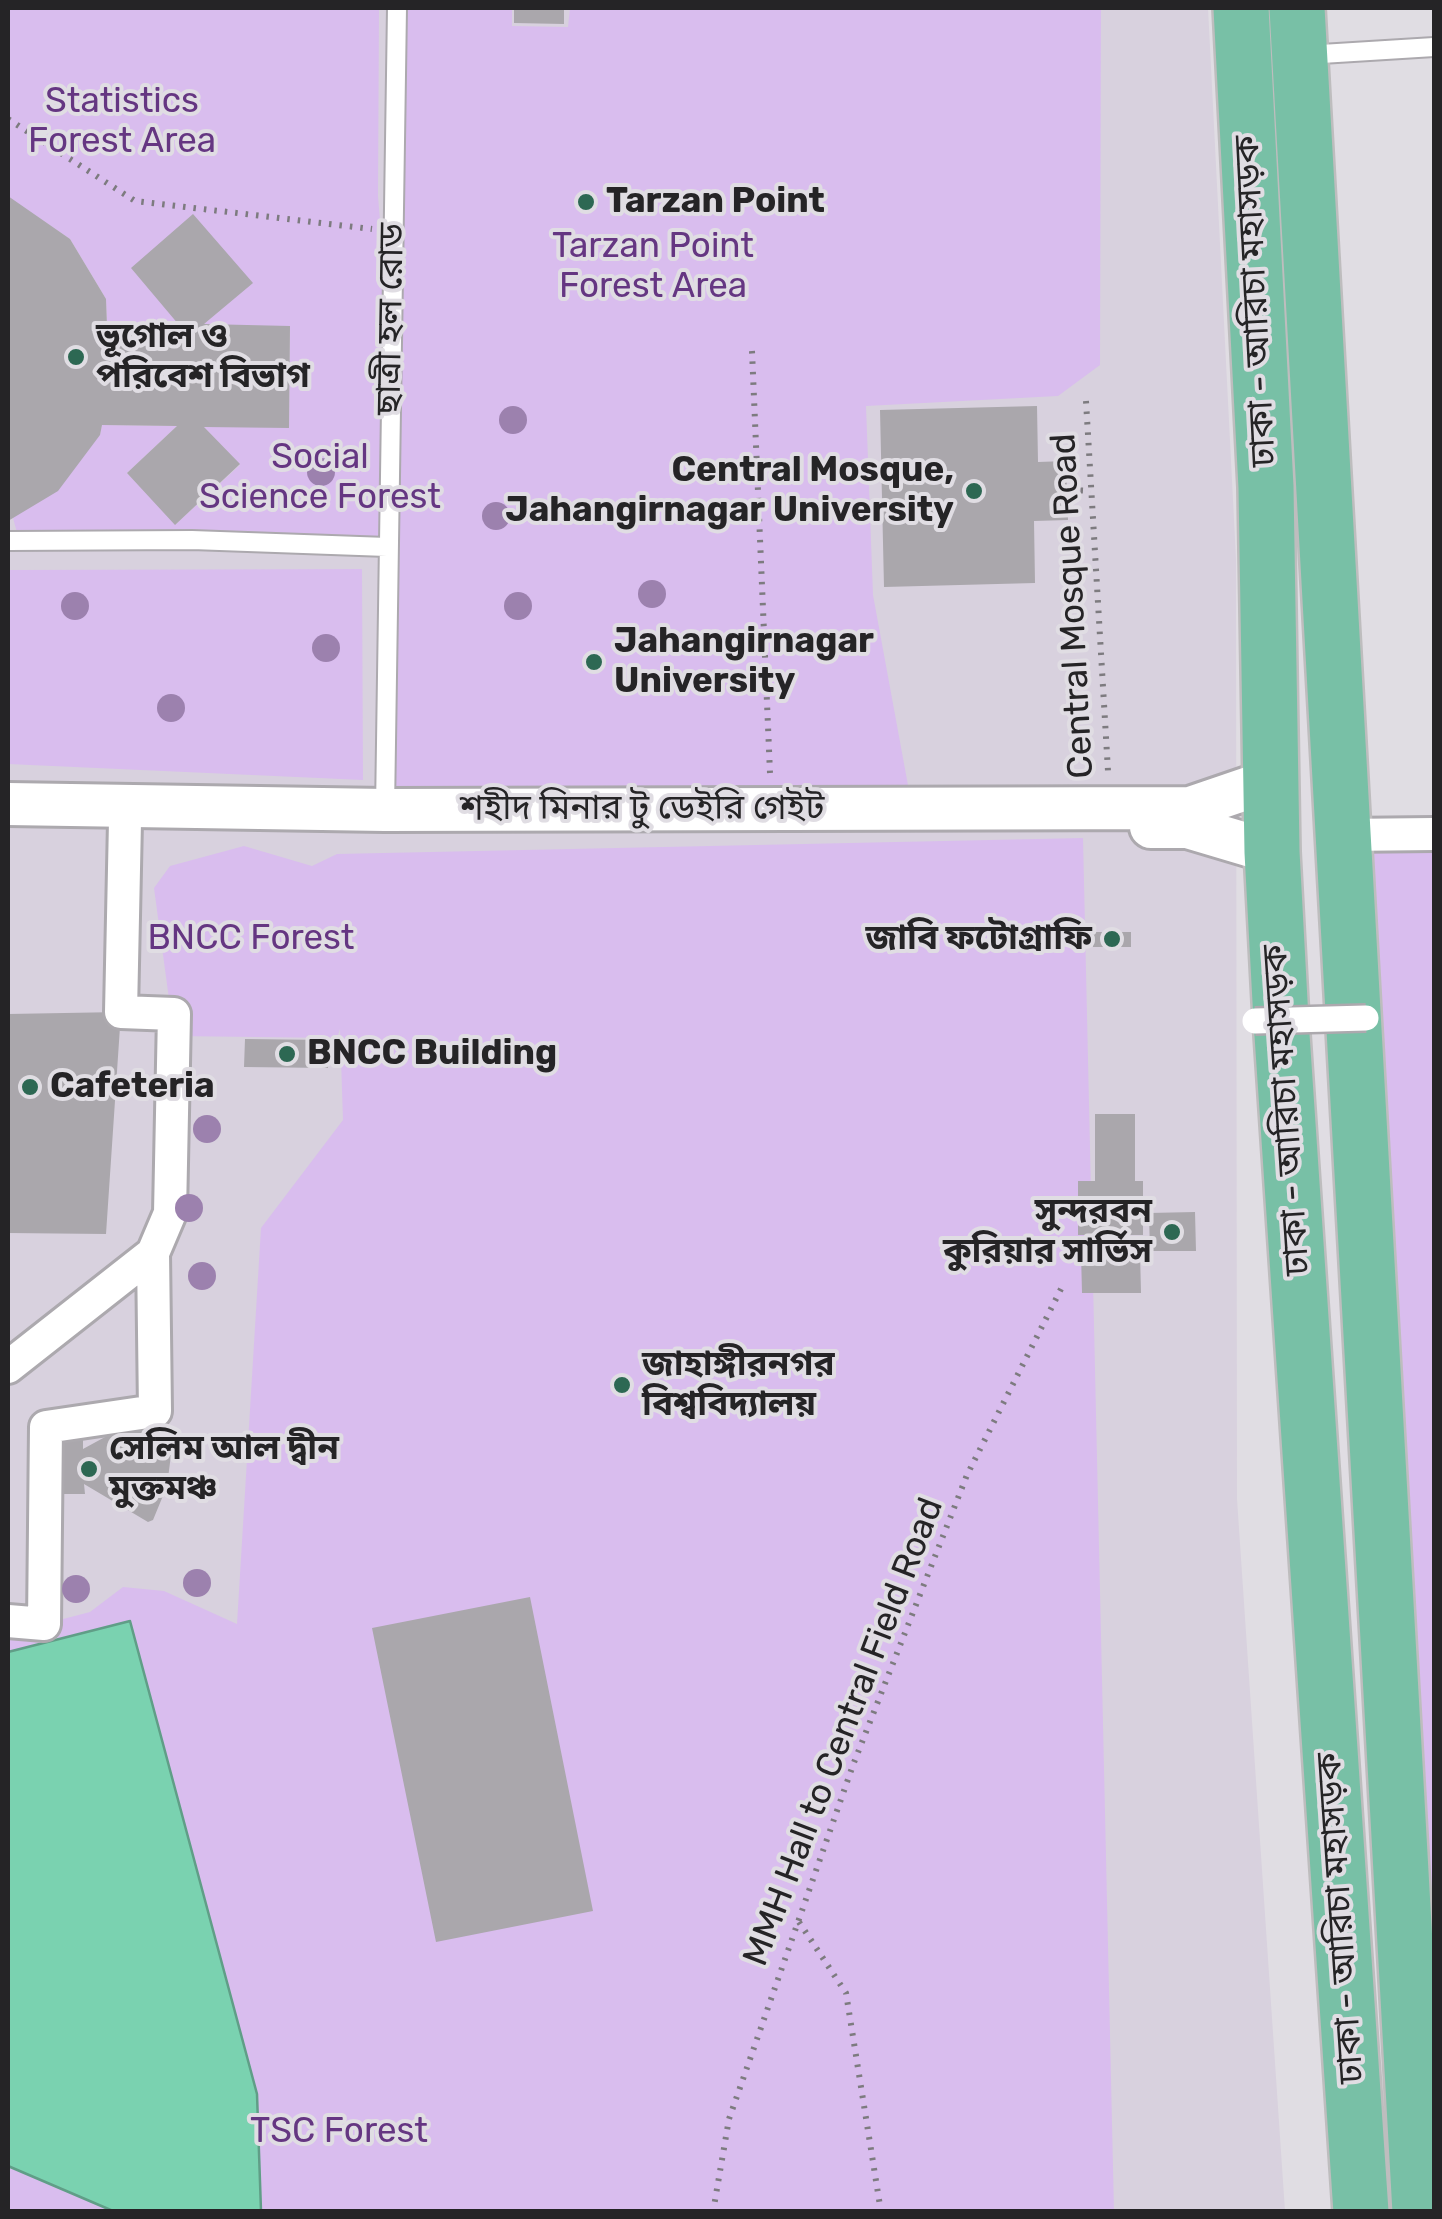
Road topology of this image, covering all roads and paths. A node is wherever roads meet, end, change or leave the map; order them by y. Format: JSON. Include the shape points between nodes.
{"nodes":[{"id":1,"x":397,"y":8,"type":"edge"},
{"id":2,"x":1241,"y":8,"type":"edge"},
{"id":3,"x":1298,"y":32,"type":"edge"},
{"id":4,"x":1434,"y":47,"type":"edge"},
{"id":5,"x":8,"y":119,"type":"edge"},
{"id":6,"x":393,"y":232,"type":"junction"},
{"id":7,"x":752,"y":351,"type":"dead end"},
{"id":8,"x":1086,"y":401,"type":"dead end"},
{"id":9,"x":1070,"y":490,"type":"dead end"},
{"id":10,"x":1091,"y":491,"type":"junction"},
{"id":11,"x":8,"y":541,"type":"edge"},
{"id":12,"x":387,"y":546,"type":"junction"},
{"id":13,"x":1272,"y":780,"type":"junction"},
{"id":14,"x":8,"y":804,"type":"edge"},
{"id":15,"x":1110,"y":808,"type":"junction"},
{"id":16,"x":771,"y":809,"type":"junction"},
{"id":17,"x":127,"y":813,"type":"junction"},
{"id":18,"x":386,"y":817,"type":"junction"},
{"id":19,"x":8,"y":819,"type":"edge"},
{"id":20,"x":1434,"y":834,"type":"edge"},
{"id":21,"x":1344,"y":835,"type":"junction"},
{"id":22,"x":1272,"y":852,"type":"junction"},
{"id":23,"x":1366,"y":1018,"type":"dead end"},
{"id":24,"x":1268,"y":1020,"type":"junction"},
{"id":25,"x":153,"y":1253,"type":"junction"},
{"id":26,"x":1062,"y":1285,"type":"dead end"},
{"id":27,"x":8,"y":1367,"type":"edge"},
{"id":28,"x":8,"y":1621,"type":"edge"},
{"id":29,"x":798,"y":1921,"type":"junction"},
{"id":30,"x":714,"y":2212,"type":"edge"},
{"id":31,"x":880,"y":2212,"type":"edge"},
{"id":32,"x":1361,"y":2212,"type":"edge"},
{"id":33,"x":1420,"y":2212,"type":"edge"}],
"edges":[{"from":1,"to":6,"type":"lane","name":"ছাত্রী হল রোড"},
{"from":2,"to":13,"type":"highway","name":"ঢাকা - আরিচা মহাসড়ক","via":[[1266,486]]},
{"from":3,"to":4,"type":"lane"},
{"from":3,"to":21,"type":"highway","name":"ঢাকা - আরিচা মহাসড়ক"},
{"from":5,"to":6,"type":"path","via":[[135,201]]},
{"from":6,"to":12,"type":"lane","name":"ছাত্রী হল রোড"},
{"from":7,"to":16,"type":"path"},
{"from":8,"to":10,"type":"path","name":"Central Mosque Road"},
{"from":9,"to":10,"type":"path"},
{"from":10,"to":15,"type":"path","name":"Central Mosque Road"},
{"from":11,"to":12,"type":"lane"},
{"from":12,"to":18,"type":"lane","name":"ছাত্রী হল রোড"},
{"from":13,"to":15,"type":"street","name":"শহীদ মিনার টু ডেইরি গেইট","via":[[1190,808]]},
{"from":13,"to":22,"type":"highway","name":"ঢাকা - আরিচা মহাসড়ক"},
{"from":14,"to":17,"type":"street"},
{"from":15,"to":16,"type":"street","name":"শহীদ মিনার টু ডেইরি গেইট"},
{"from":16,"to":18,"type":"street","name":"শহীদ মিনার টু ডেইরি গেইট"},
{"from":17,"to":18,"type":"street"},
{"from":17,"to":19,"type":"street"},
{"from":17,"to":25,"type":"street","via":[[121,1012],[174,1014],[170,1214]]},
{"from":18,"to":22,"type":"street","via":[[1188,828]]},
{"from":20,"to":21,"type":"street"},
{"from":21,"to":33,"type":"highway","name":"ঢাকা - আরিচা মহাসড়ক"},
{"from":22,"to":24,"type":"highway","name":"ঢাকা - আরিচা মহাসড়ক"},
{"from":23,"to":24,"type":"street","bridge":true},
{"from":24,"to":32,"type":"highway","name":"ঢাকা - আরিচা মহাসড়ক"},
{"from":25,"to":27,"type":"street"},
{"from":25,"to":28,"type":"street","via":[[156,1410],[46,1427],[44,1624]]},
{"from":26,"to":29,"type":"path","name":"MMH Hall to Central Field Road","via":[[967,1475]]},
{"from":29,"to":30,"type":"path","name":"MMH Hall to Central Field Road","via":[[729,2119]]},
{"from":29,"to":31,"type":"path","via":[[846,1993]]}]}
